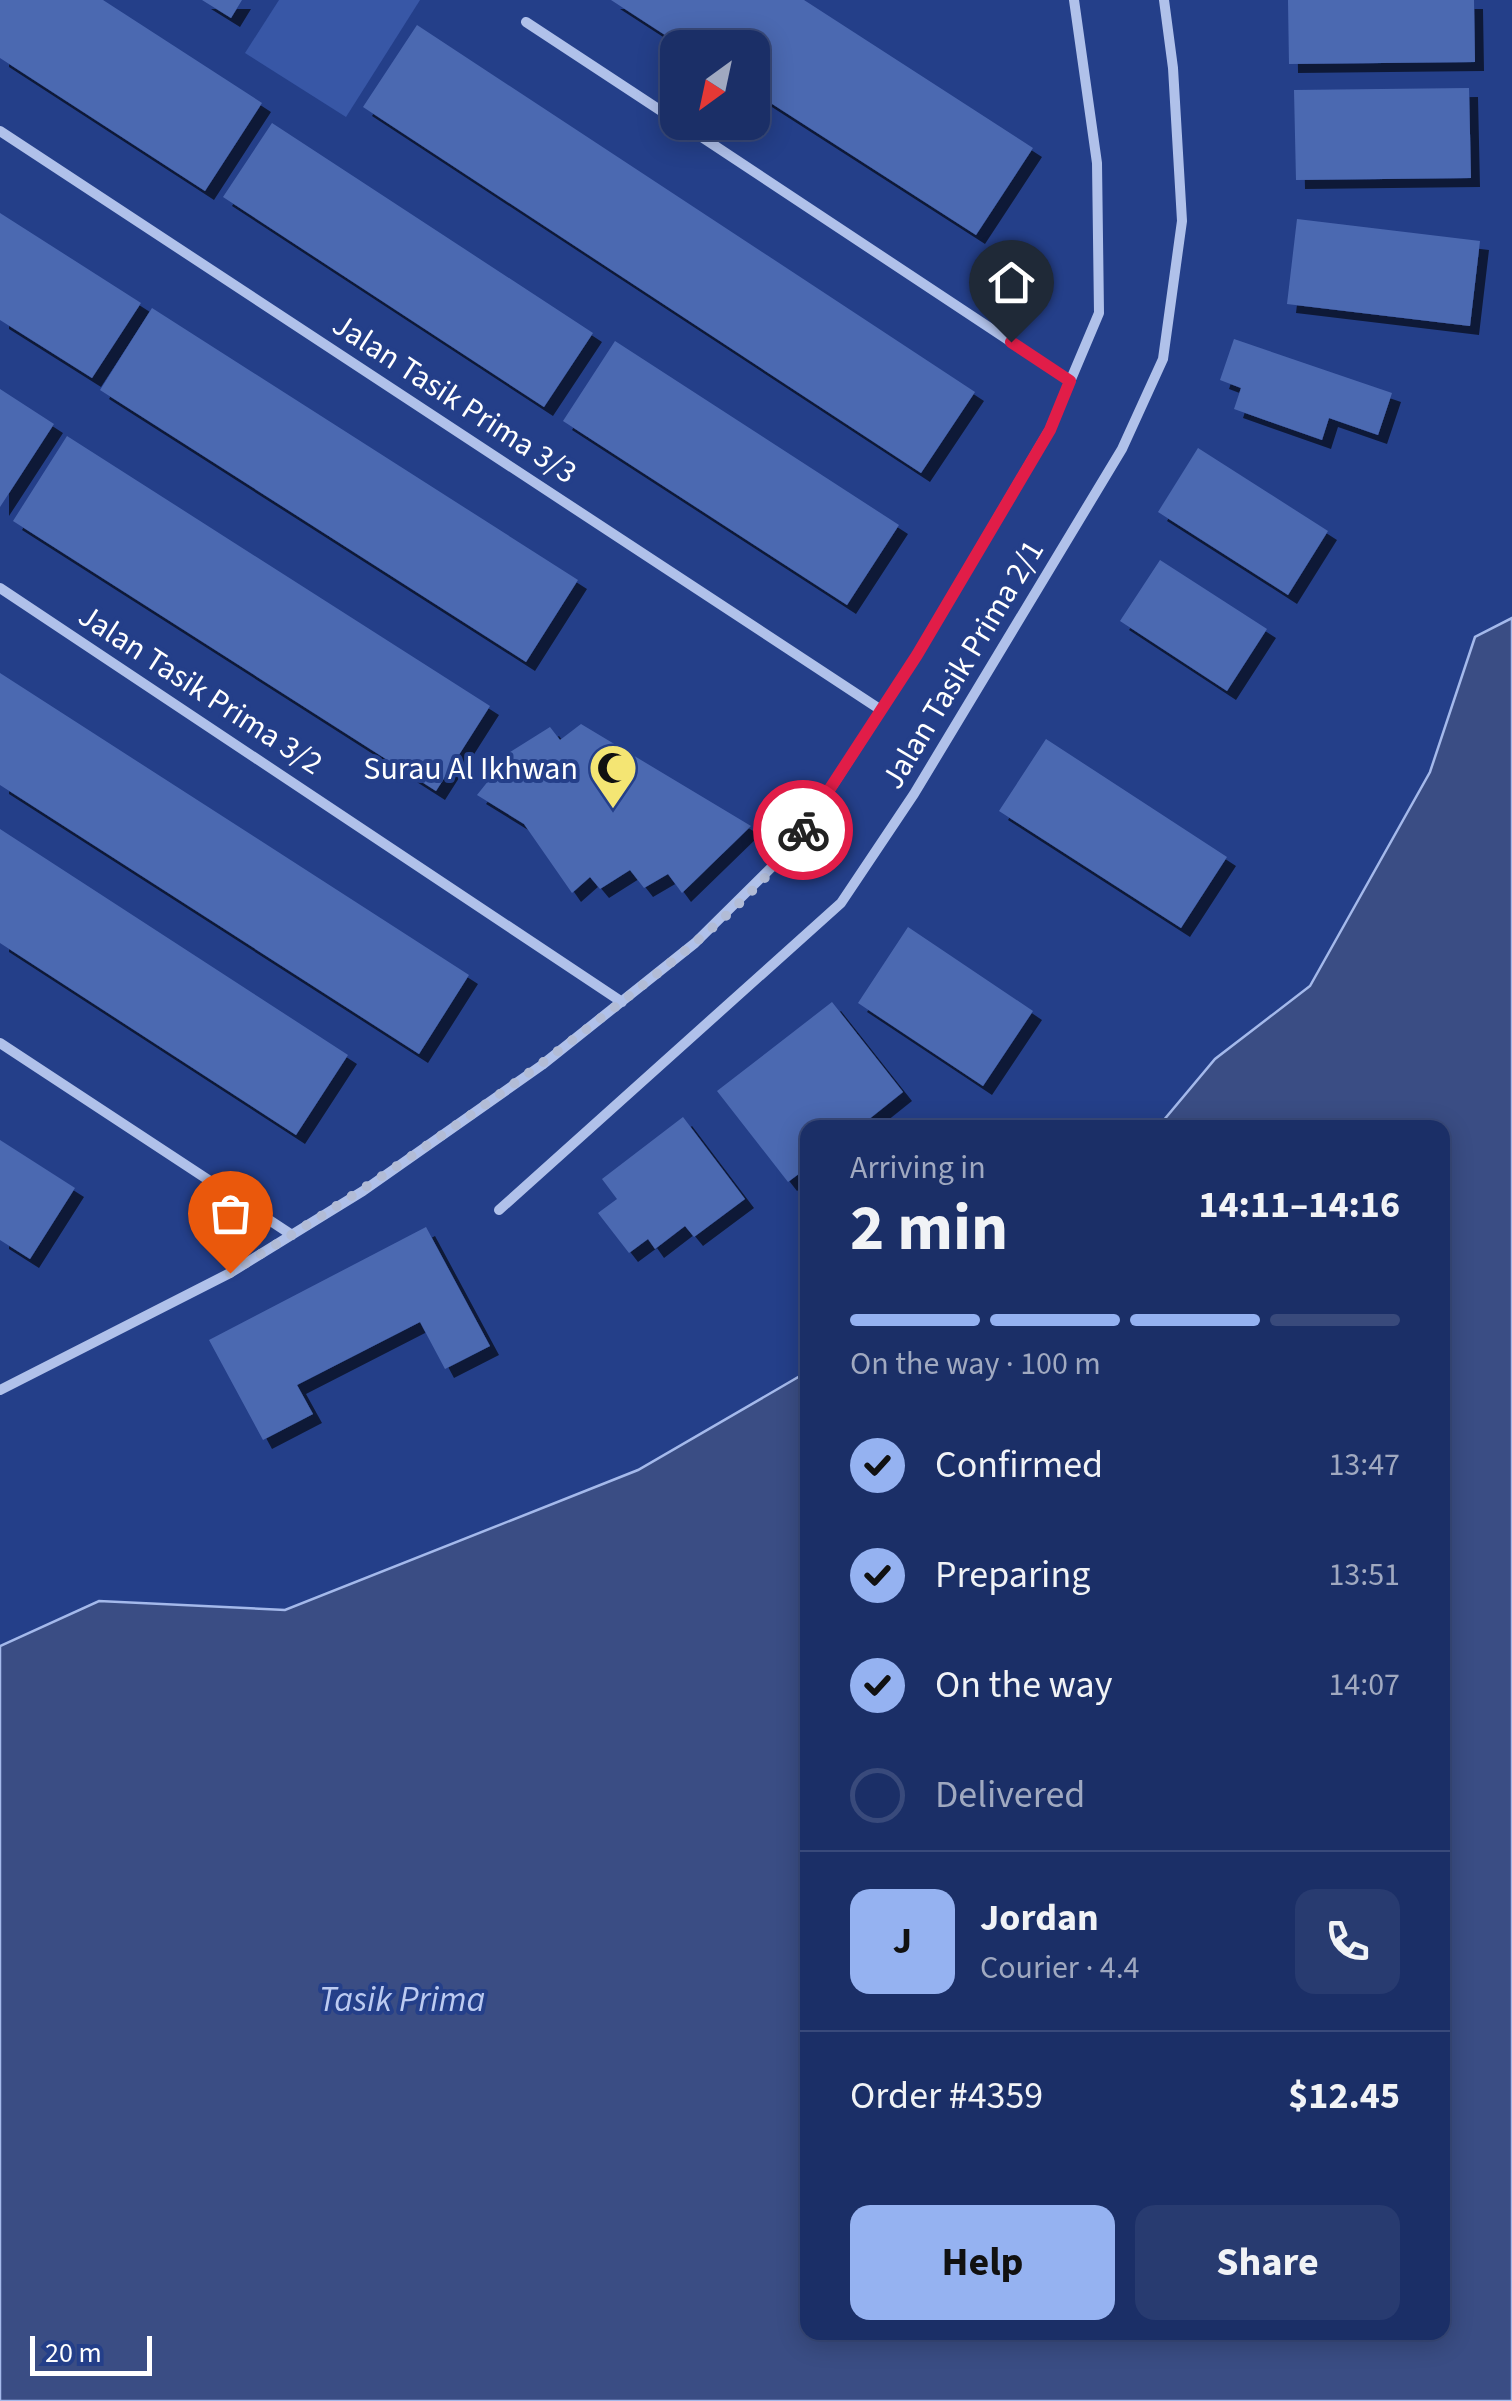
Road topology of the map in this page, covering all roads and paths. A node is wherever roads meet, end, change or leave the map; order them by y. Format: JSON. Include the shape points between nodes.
{"nodes":[{"id":1,"x":1074,"y":0,"type":"edge"},
{"id":2,"x":1164,"y":0,"type":"edge"},
{"id":3,"x":526,"y":22,"type":"dead end"},
{"id":4,"x":660,"y":110,"type":"edge"},
{"id":5,"x":0,"y":131,"type":"edge"},
{"id":6,"x":705,"y":140,"type":"edge"},
{"id":7,"x":1070,"y":381,"type":"junction"},
{"id":8,"x":0,"y":588,"type":"edge"},
{"id":9,"x":882,"y":710,"type":"junction"},
{"id":10,"x":622,"y":1002,"type":"junction"},
{"id":11,"x":0,"y":1043,"type":"edge"},
{"id":12,"x":499,"y":1210,"type":"dead end"},
{"id":13,"x":292,"y":1235,"type":"junction"},
{"id":14,"x":0,"y":1390,"type":"edge"}],
"edges":[{"from":1,"to":7,"type":"street","via":[[1097,163],[1098,313]]},
{"from":2,"to":12,"type":"street","name":"Jalan Tasik Prima 2/1","via":[[1182,222],[1163,359],[1122,449],[842,904]]},
{"from":3,"to":4,"type":"street"},
{"from":5,"to":9,"type":"street","name":"Jalan Tasik Prima 3/3"},
{"from":6,"to":7,"type":"street"},
{"from":7,"to":9,"type":"street","via":[[1050,430]]},
{"from":8,"to":10,"type":"street","name":"Jalan Tasik Prima 3/2"},
{"from":9,"to":10,"type":"street","via":[[794,844],[695,944]]},
{"from":10,"to":13,"type":"street","via":[[542,1065]]},
{"from":11,"to":13,"type":"street"},
{"from":13,"to":14,"type":"street"}]}
